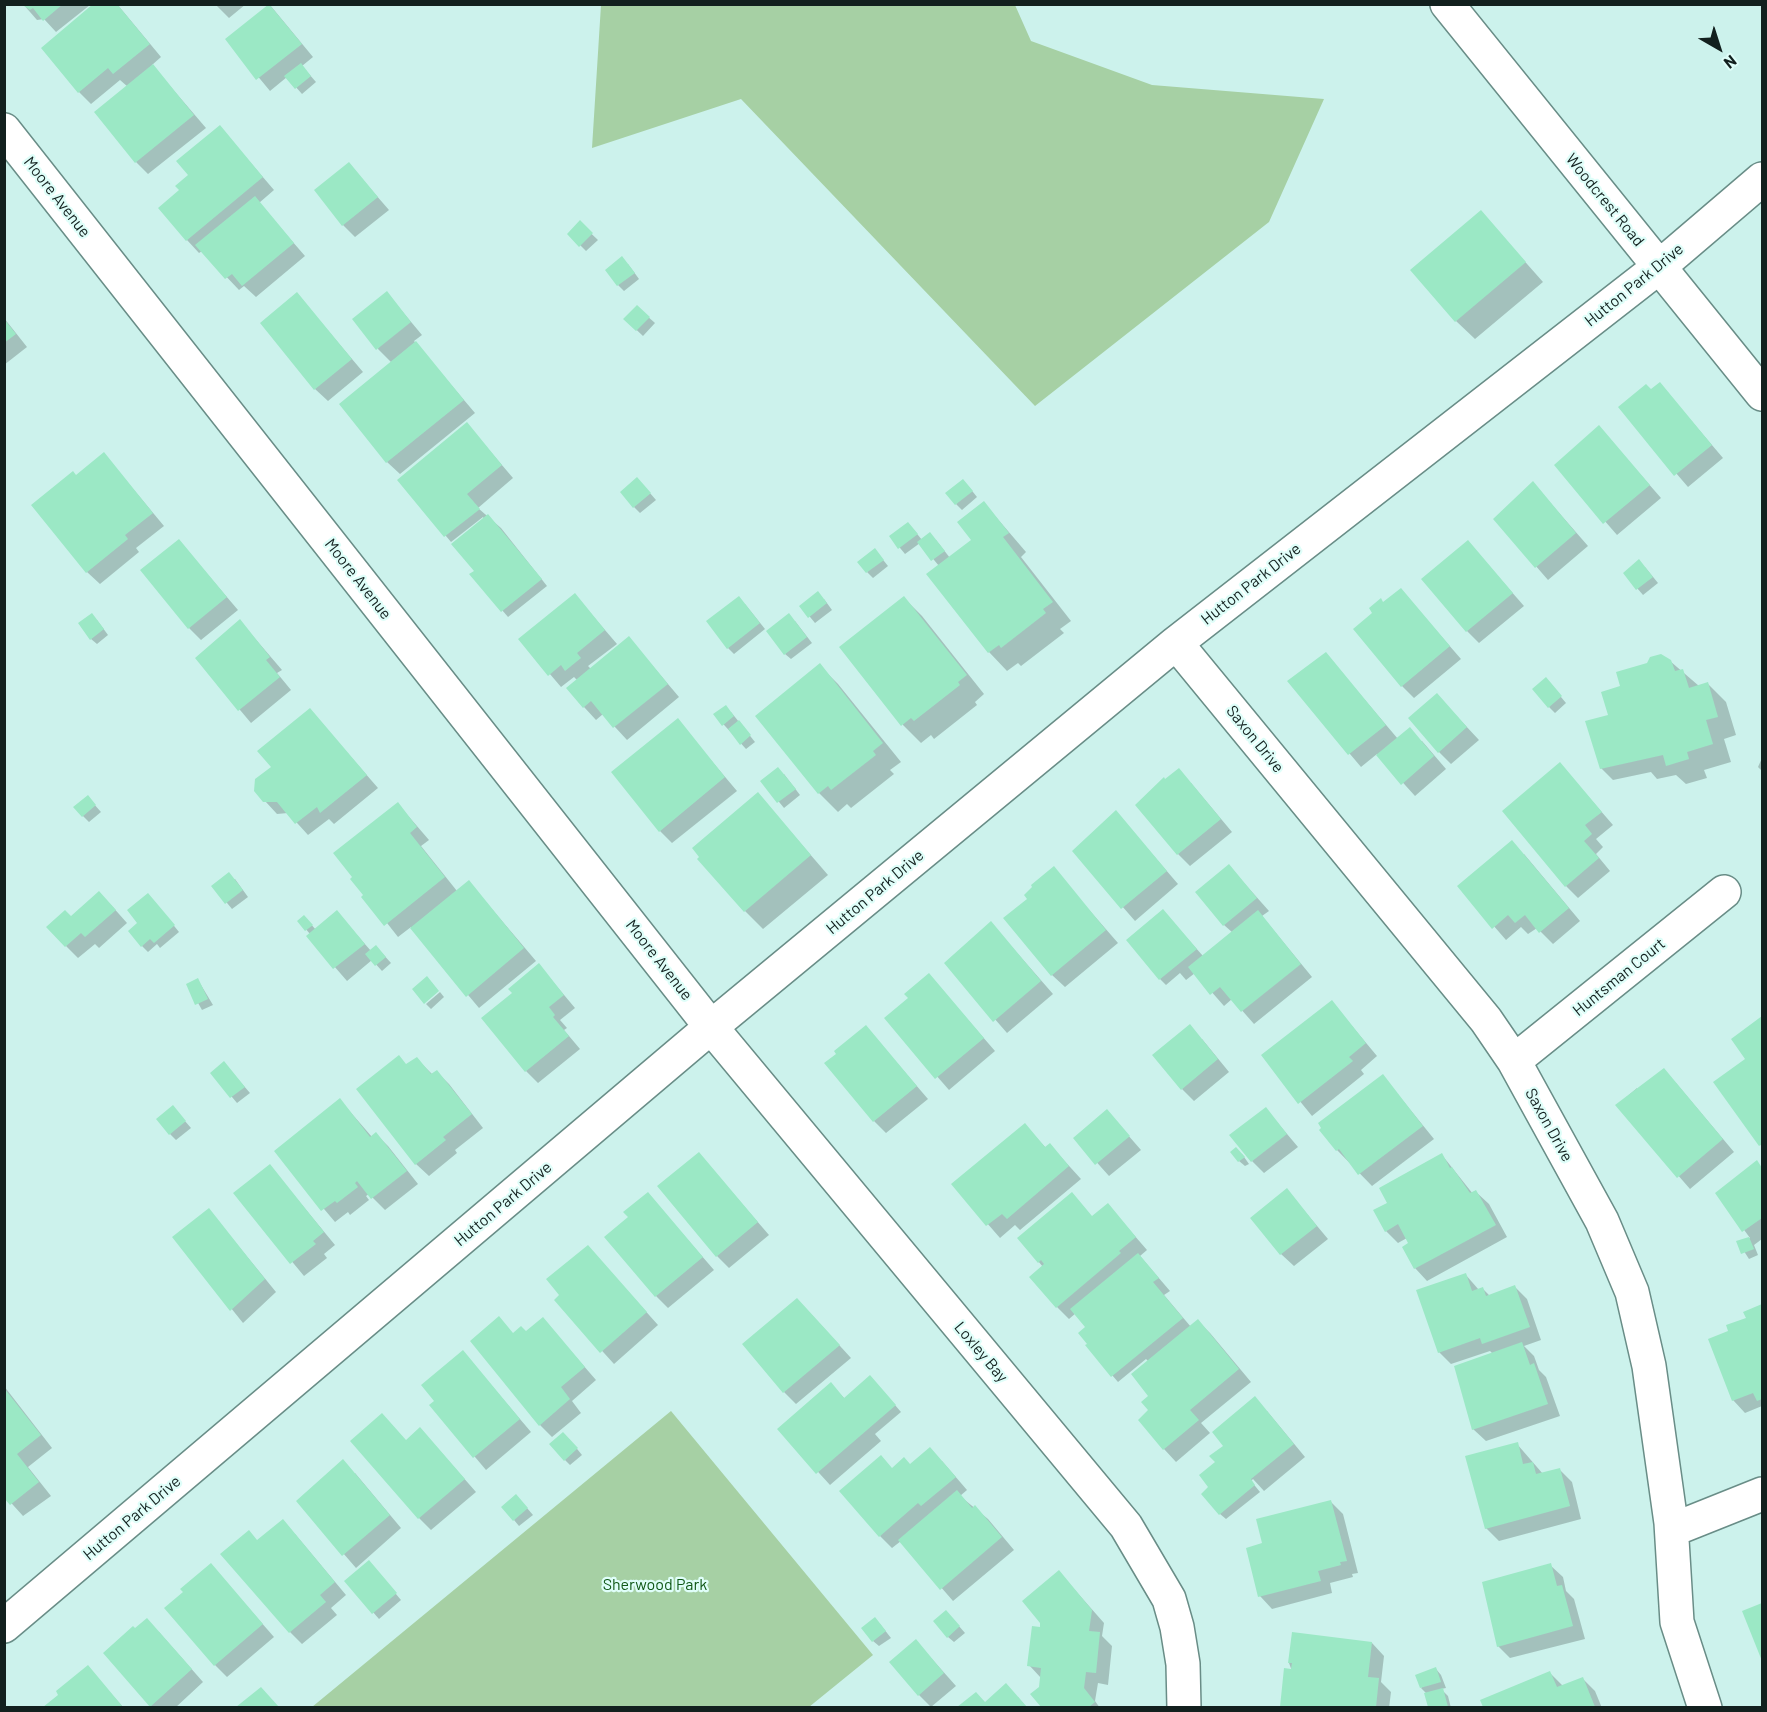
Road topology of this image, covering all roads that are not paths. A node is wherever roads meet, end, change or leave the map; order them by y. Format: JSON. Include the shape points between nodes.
{"nodes":[{"id":1,"x":1447,"y":4,"type":"edge"},
{"id":2,"x":4,"y":130,"type":"edge"},
{"id":3,"x":1762,"y":178,"type":"edge"},
{"id":4,"x":1659,"y":267,"type":"junction"},
{"id":5,"x":1762,"y":394,"type":"edge"},
{"id":6,"x":1176,"y":643,"type":"junction"},
{"id":7,"x":1724,"y":892,"type":"dead end"},
{"id":8,"x":711,"y":1028,"type":"junction"},
{"id":9,"x":1514,"y":1061,"type":"junction"},
{"id":10,"x":1762,"y":1494,"type":"edge"},
{"id":11,"x":1672,"y":1530,"type":"junction"},
{"id":12,"x":4,"y":1626,"type":"edge"},
{"id":13,"x":1184,"y":1707,"type":"edge"},
{"id":14,"x":1705,"y":1707,"type":"edge"}],
"edges":[{"from":1,"to":4,"type":"street","name":"Woodcrest Road"},
{"from":2,"to":8,"type":"street","name":"Moore Avenue"},
{"from":3,"to":4,"type":"street","name":"Hutton Park Drive"},
{"from":4,"to":5,"type":"street","name":"Woodcrest Road"},
{"from":4,"to":6,"type":"street","name":"Hutton Park Drive"},
{"from":6,"to":8,"type":"street","name":"Hutton Park Drive"},
{"from":6,"to":9,"type":"street","name":"Saxon Drive","via":[[1486,1020]]},
{"from":7,"to":9,"type":"street","name":"Huntsman Court"},
{"from":8,"to":12,"type":"street","name":"Hutton Park Drive"},
{"from":8,"to":13,"type":"street","name":"Loxley Bay","via":[[1126,1526],[1157,1575],[1172,1608],[1183,1664]]},
{"from":9,"to":11,"type":"street","name":"Saxon Drive","via":[[1602,1221],[1632,1292],[1649,1366]]},
{"from":10,"to":11,"type":"street"},
{"from":11,"to":14,"type":"street","name":"Saxon Drive","via":[[1677,1622]]}]}
